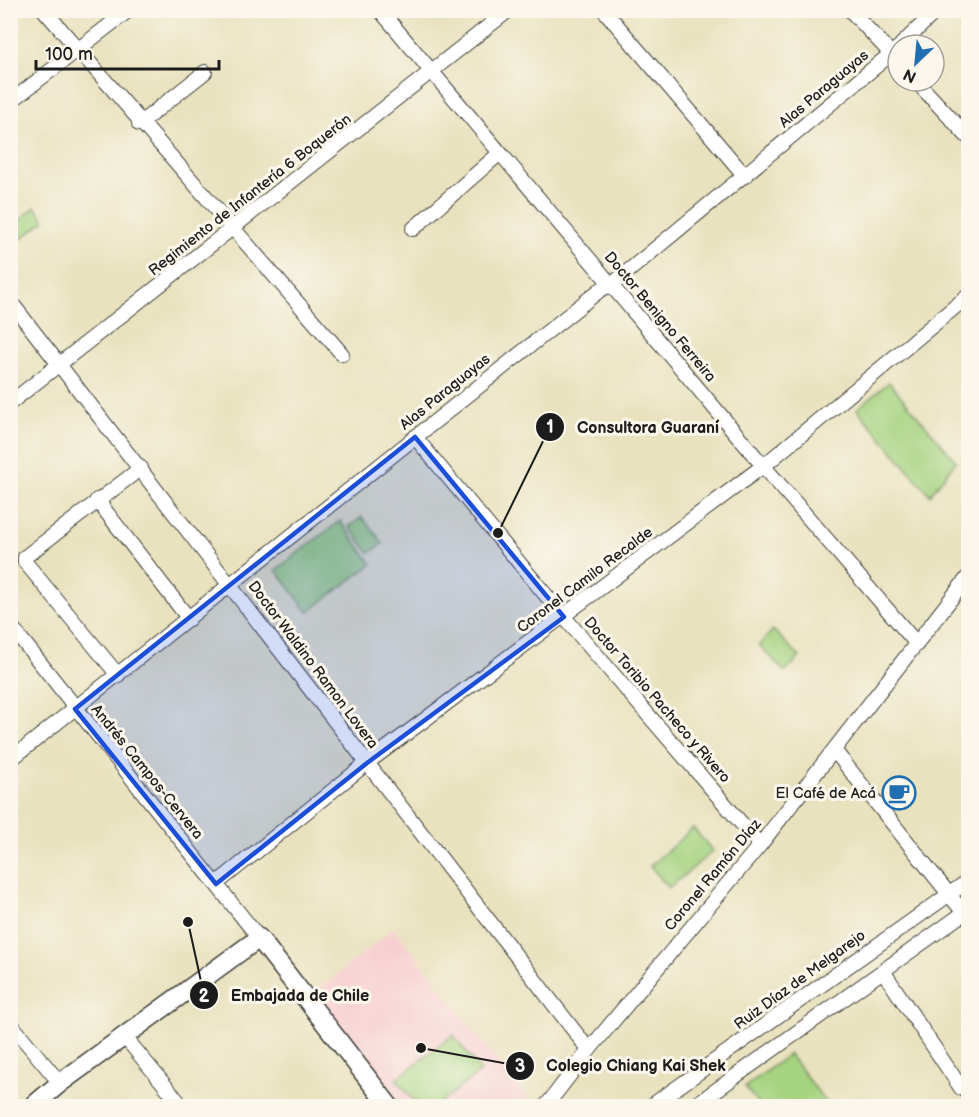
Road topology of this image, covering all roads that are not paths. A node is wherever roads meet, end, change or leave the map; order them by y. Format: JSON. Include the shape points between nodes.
{"nodes":[{"id":1,"x":44,"y":10,"type":"edge"},
{"id":2,"x":129,"y":10,"type":"edge"},
{"id":3,"x":380,"y":10,"type":"edge"},
{"id":4,"x":509,"y":10,"type":"edge"},
{"id":5,"x":604,"y":10,"type":"edge"},
{"id":6,"x":850,"y":10,"type":"edge"},
{"id":7,"x":937,"y":10,"type":"edge"},
{"id":8,"x":915,"y":33,"type":"edge"},
{"id":9,"x":886,"y":42,"type":"edge"},
{"id":10,"x":78,"y":51,"type":"junction"},
{"id":11,"x":886,"y":61,"type":"edge"},
{"id":12,"x":205,"y":72,"type":"dead end"},
{"id":13,"x":433,"y":73,"type":"junction"},
{"id":14,"x":927,"y":93,"type":"edge"},
{"id":15,"x":10,"y":102,"type":"edge"},
{"id":16,"x":140,"y":124,"type":"junction"},
{"id":17,"x":969,"y":138,"type":"edge"},
{"id":18,"x":500,"y":153,"type":"junction"},
{"id":19,"x":745,"y":176,"type":"junction"},
{"id":20,"x":233,"y":230,"type":"junction"},
{"id":21,"x":412,"y":230,"type":"dead end"},
{"id":22,"x":609,"y":283,"type":"junction"},
{"id":23,"x":969,"y":296,"type":"edge"},
{"id":24,"x":10,"y":301,"type":"edge"},
{"id":25,"x":342,"y":354,"type":"dead end"},
{"id":26,"x":61,"y":364,"type":"junction"},
{"id":27,"x":10,"y":403,"type":"edge"},
{"id":28,"x":415,"y":437,"type":"junction"},
{"id":29,"x":763,"y":466,"type":"junction"},
{"id":30,"x":141,"y":468,"type":"junction"},
{"id":31,"x":97,"y":500,"type":"junction"},
{"id":32,"x":969,"y":577,"type":"edge"},
{"id":33,"x":232,"y":585,"type":"junction"},
{"id":34,"x":564,"y":617,"type":"junction"},
{"id":35,"x":189,"y":619,"type":"junction"},
{"id":36,"x":10,"y":625,"type":"edge"},
{"id":37,"x":917,"y":644,"type":"junction"},
{"id":38,"x":118,"y":675,"type":"junction"},
{"id":39,"x":75,"y":709,"type":"junction"},
{"id":40,"x":834,"y":750,"type":"junction"},
{"id":41,"x":10,"y":760,"type":"edge"},
{"id":42,"x":367,"y":763,"type":"junction"},
{"id":43,"x":760,"y":844,"type":"junction"},
{"id":44,"x":969,"y":881,"type":"edge"},
{"id":45,"x":216,"y":884,"type":"junction"},
{"id":46,"x":950,"y":894,"type":"junction"},
{"id":47,"x":967,"y":914,"type":"edge"},
{"id":48,"x":259,"y":938,"type":"junction"},
{"id":49,"x":883,"y":971,"type":"junction"},
{"id":50,"x":783,"y":1012,"type":"junction"},
{"id":51,"x":10,"y":1023,"type":"edge"},
{"id":52,"x":796,"y":1033,"type":"junction"},
{"id":53,"x":124,"y":1036,"type":"junction"},
{"id":54,"x":589,"y":1050,"type":"junction"},
{"id":55,"x":60,"y":1083,"type":"junction"},
{"id":56,"x":961,"y":1088,"type":"dead end"},
{"id":57,"x":33,"y":1107,"type":"edge"},
{"id":58,"x":182,"y":1107,"type":"edge"},
{"id":59,"x":389,"y":1107,"type":"edge"},
{"id":60,"x":546,"y":1107,"type":"edge"},
{"id":61,"x":651,"y":1107,"type":"edge"},
{"id":62,"x":694,"y":1107,"type":"edge"}],
"edges":[{"from":1,"to":10,"type":"street"},
{"from":2,"to":10,"type":"street"},
{"from":3,"to":13,"type":"street","name":"Doctor Benigno Ferreira"},
{"from":4,"to":13,"type":"street","name":"Regimiento de Infantería 6 Boquerón"},
{"from":5,"to":19,"type":"street"},
{"from":6,"to":9,"type":"street"},
{"from":7,"to":8,"type":"street","name":"Alas Paraguayas"},
{"from":10,"to":15,"type":"street"},
{"from":10,"to":16,"type":"street"},
{"from":11,"to":19,"type":"street","name":"Alas Paraguayas"},
{"from":12,"to":16,"type":"street"},
{"from":13,"to":18,"type":"street","name":"Doctor Benigno Ferreira"},
{"from":13,"to":20,"type":"street","name":"Regimiento de Infantería 6 Boquerón"},
{"from":14,"to":17,"type":"street"},
{"from":16,"to":20,"type":"street"},
{"from":18,"to":21,"type":"street"},
{"from":18,"to":22,"type":"street","name":"Doctor Benigno Ferreira"},
{"from":19,"to":22,"type":"street","name":"Alas Paraguayas"},
{"from":20,"to":25,"type":"street"},
{"from":20,"to":26,"type":"street","name":"Regimiento de Infantería 6 Boquerón"},
{"from":22,"to":28,"type":"street","name":"Alas Paraguayas"},
{"from":22,"to":29,"type":"street","name":"Doctor Benigno Ferreira"},
{"from":23,"to":29,"type":"street","name":"Coronel Camilo Recalde"},
{"from":24,"to":26,"type":"street","name":"Doctor Waldino Ramon Lovera"},
{"from":26,"to":27,"type":"street","name":"Regimiento de Infantería 6 Boquerón"},
{"from":26,"to":30,"type":"street","name":"Doctor Waldino Ramon Lovera"},
{"from":28,"to":33,"type":"street","name":"Alas Paraguayas"},
{"from":28,"to":34,"type":"street","name":"Doctor Toribio Pacheco y Rivero"},
{"from":29,"to":34,"type":"street","name":"Coronel Camilo Recalde"},
{"from":29,"to":37,"type":"street","name":"Doctor Benigno Ferreira"},
{"from":30,"to":31,"type":"street"},
{"from":30,"to":33,"type":"street","name":"Doctor Waldino Ramon Lovera"},
{"from":31,"to":35,"type":"street"},
{"from":31,"to":38,"type":"street","via":[[27,553],[25,562]]},
{"from":32,"to":37,"type":"street","name":"Coronel Ramón Díaz"},
{"from":33,"to":35,"type":"street","name":"Alas Paraguayas"},
{"from":33,"to":42,"type":"street","name":"Doctor Waldino Ramon Lovera"},
{"from":34,"to":42,"type":"street","name":"Coronel Camilo Recalde"},
{"from":34,"to":43,"type":"street","name":"Doctor Toribio Pacheco y Rivero"},
{"from":35,"to":38,"type":"street","name":"Alas Paraguayas"},
{"from":36,"to":39,"type":"street","name":"Andrés Campos-Cervera"},
{"from":37,"to":40,"type":"street","name":"Coronel Ramón Díaz"},
{"from":38,"to":39,"type":"street","name":"Alas Paraguayas"},
{"from":39,"to":41,"type":"street","name":"Alas Paraguayas"},
{"from":39,"to":45,"type":"street","name":"Andrés Campos-Cervera"},
{"from":40,"to":43,"type":"street","name":"Coronel Ramón Díaz"},
{"from":40,"to":46,"type":"street"},
{"from":42,"to":45,"type":"street","name":"Coronel Camilo Recalde"},
{"from":42,"to":54,"type":"street","name":"Doctor Waldino Ramon Lovera"},
{"from":43,"to":54,"type":"street","name":"Coronel Ramón Díaz"},
{"from":44,"to":46,"type":"street","name":"Ruiz Díaz de Melgarejo"},
{"from":45,"to":48,"type":"street","name":"Andrés Campos-Cervera"},
{"from":46,"to":47,"type":"street"},
{"from":46,"to":50,"type":"street","name":"Ruiz Díaz de Melgarejo"},
{"from":47,"to":49,"type":"street"},
{"from":48,"to":53,"type":"main road"},
{"from":48,"to":59,"type":"main road"},
{"from":49,"to":52,"type":"street"},
{"from":49,"to":56,"type":"street"},
{"from":50,"to":52,"type":"street"},
{"from":50,"to":61,"type":"street","name":"Ruiz Díaz de Melgarejo"},
{"from":51,"to":55,"type":"street"},
{"from":52,"to":62,"type":"street"},
{"from":53,"to":55,"type":"main road"},
{"from":53,"to":58,"type":"street"},
{"from":54,"to":60,"type":"street","name":"Coronel Ramón Díaz"},
{"from":55,"to":57,"type":"main road"}]}
